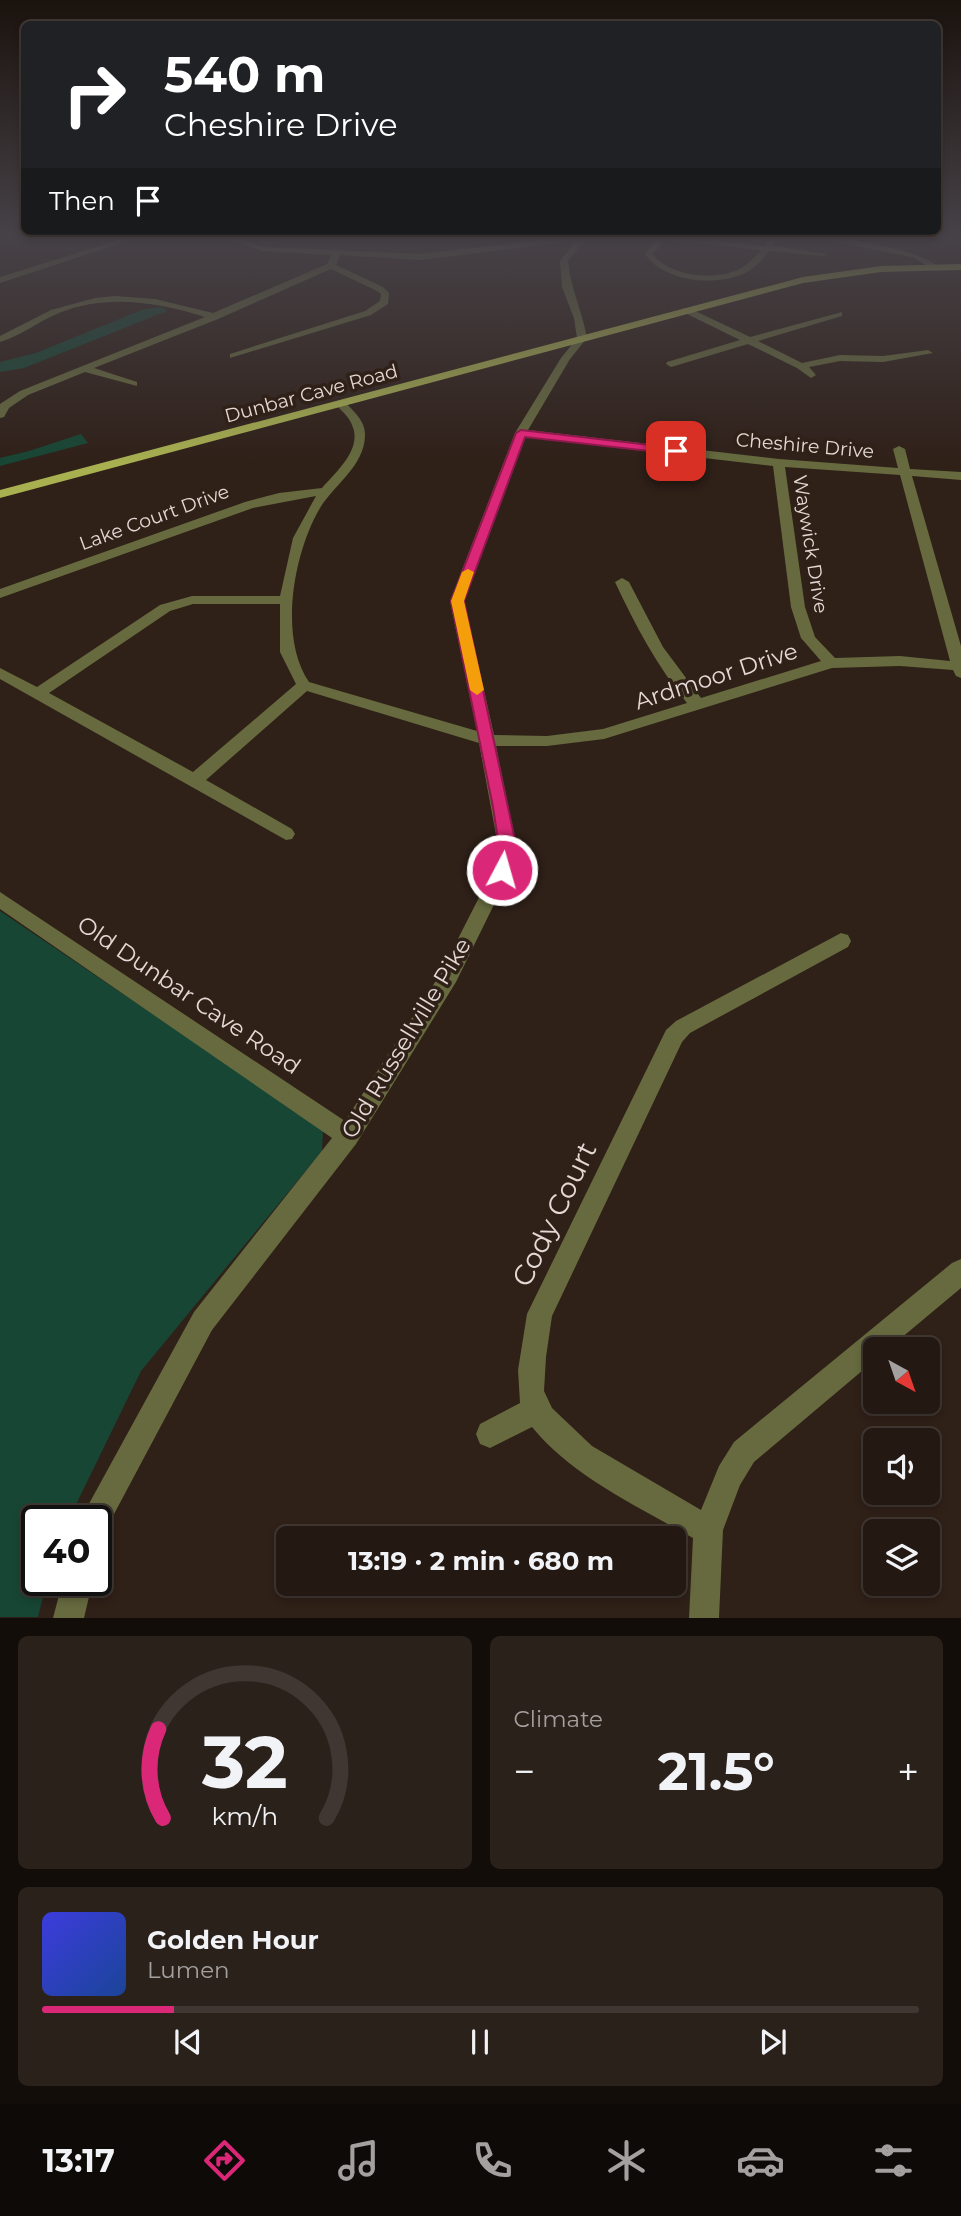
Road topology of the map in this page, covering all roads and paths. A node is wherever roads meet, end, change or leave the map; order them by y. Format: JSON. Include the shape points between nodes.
{"nodes":[{"id":1,"x":52,"y":314,"type":"edge"},
{"id":2,"x":203,"y":314,"type":"edge"},
{"id":3,"x":223,"y":314,"type":"edge"},
{"id":4,"x":366,"y":314,"type":"edge"},
{"id":5,"x":577,"y":314,"type":"edge"},
{"id":6,"x":672,"y":314,"type":"edge"},
{"id":7,"x":693,"y":314,"type":"edge"},
{"id":8,"x":839,"y":314,"type":"dead end"},
{"id":9,"x":215,"y":317,"type":"junction"},
{"id":10,"x":582,"y":338,"type":"junction"},
{"id":11,"x":0,"y":339,"type":"edge"},
{"id":12,"x":750,"y":340,"type":"junction"},
{"id":13,"x":928,"y":353,"type":"dead end"},
{"id":14,"x":234,"y":356,"type":"dead end"},
{"id":15,"x":671,"y":363,"type":"dead end"},
{"id":16,"x":801,"y":366,"type":"junction"},
{"id":17,"x":86,"y":369,"type":"junction"},
{"id":18,"x":811,"y":375,"type":"dead end"},
{"id":19,"x":133,"y":384,"type":"dead end"},
{"id":20,"x":340,"y":403,"type":"junction"},
{"id":21,"x":0,"y":415,"type":"edge"},
{"id":22,"x":521,"y":433,"type":"junction"},
{"id":23,"x":899,"y":449,"type":"dead end"},
{"id":24,"x":779,"y":463,"type":"junction"},
{"id":25,"x":907,"y":471,"type":"junction"},
{"id":26,"x":961,"y":476,"type":"edge"},
{"id":27,"x":326,"y":491,"type":"junction"},
{"id":28,"x":0,"y":494,"type":"edge"},
{"id":29,"x":622,"y":582,"type":"dead end"},
{"id":30,"x":0,"y":594,"type":"edge"},
{"id":31,"x":286,"y":600,"type":"junction"},
{"id":32,"x":831,"y":663,"type":"junction"},
{"id":33,"x":960,"y":670,"type":"edge"},
{"id":34,"x":0,"y":673,"type":"edge"},
{"id":35,"x":304,"y":685,"type":"junction"},
{"id":36,"x":37,"y":694,"type":"junction"},
{"id":37,"x":699,"y":706,"type":"junction"},
{"id":38,"x":488,"y":740,"type":"junction"},
{"id":39,"x":194,"y":781,"type":"junction"},
{"id":40,"x":286,"y":834,"type":"dead end"},
{"id":41,"x":0,"y":899,"type":"edge"},
{"id":42,"x":841,"y":941,"type":"dead end"},
{"id":43,"x":348,"y":1136,"type":"junction"},
{"id":44,"x":961,"y":1272,"type":"edge"},
{"id":45,"x":537,"y":1409,"type":"junction"},
{"id":46,"x":490,"y":1434,"type":"dead end"},
{"id":47,"x":104,"y":1505,"type":"edge"},
{"id":48,"x":708,"y":1530,"type":"junction"},
{"id":49,"x":74,"y":1596,"type":"edge"},
{"id":50,"x":68,"y":1618,"type":"edge"},
{"id":51,"x":704,"y":1618,"type":"edge"}],
"edges":[{"from":1,"to":11,"type":"street"},
{"from":2,"to":9,"type":"street"},
{"from":3,"to":9,"type":"street"},
{"from":4,"to":14,"type":"street"},
{"from":5,"to":10,"type":"street"},
{"from":6,"to":10,"type":"main road","name":"Dunbar Cave Road"},
{"from":7,"to":12,"type":"street"},
{"from":8,"to":12,"type":"street"},
{"from":9,"to":17,"type":"street"},
{"from":10,"to":20,"type":"main road","name":"Dunbar Cave Road"},
{"from":10,"to":22,"type":"street","name":"Old Russellville Pike"},
{"from":12,"to":15,"type":"street"},
{"from":12,"to":16,"type":"street"},
{"from":13,"to":16,"type":"street","via":[[841,358]]},
{"from":16,"to":18,"type":"street"},
{"from":17,"to":19,"type":"street"},
{"from":17,"to":21,"type":"street","via":[[24,393],[4,405]]},
{"from":20,"to":27,"type":"street","via":[[357,421],[357,453]]},
{"from":20,"to":28,"type":"main road","name":"Dunbar Cave Road"},
{"from":22,"to":24,"type":"street","name":"Cheshire Drive"},
{"from":22,"to":38,"type":"street","name":"Old Russellville Pike","via":[[457,601]]},
{"from":23,"to":25,"type":"street"},
{"from":24,"to":25,"type":"street","name":"Cheshire Drive"},
{"from":24,"to":32,"type":"street","name":"Waywick Drive","via":[[798,607],[808,638]]},
{"from":25,"to":26,"type":"street","name":"Cheshire Drive"},
{"from":25,"to":33,"type":"street"},
{"from":27,"to":30,"type":"street","name":"Lake Court Drive","via":[[250,505]]},
{"from":27,"to":31,"type":"street","via":[[299,536]]},
{"from":29,"to":37,"type":"street","via":[[654,649]]},
{"from":31,"to":35,"type":"street","via":[[286,650]]},
{"from":31,"to":36,"type":"street","via":[[192,600],[165,608]]},
{"from":32,"to":33,"type":"street","name":"Ardmoor Drive","via":[[900,661]]},
{"from":32,"to":37,"type":"street","name":"Ardmoor Drive"},
{"from":34,"to":36,"type":"street"},
{"from":35,"to":38,"type":"street","name":"Ardmoor Drive"},
{"from":35,"to":39,"type":"street"},
{"from":36,"to":39,"type":"street"},
{"from":37,"to":38,"type":"street","name":"Ardmoor Drive","via":[[604,734],[547,741]]},
{"from":38,"to":43,"type":"street","name":"Old Russellville Pike","via":[[506,840],[502,870],[446,982]]},
{"from":39,"to":40,"type":"street"},
{"from":41,"to":43,"type":"street","name":"Old Dunbar Cave Road"},
{"from":42,"to":45,"type":"street","name":"Cody Court","via":[[674,1036],[540,1314],[533,1342],[531,1398]]},
{"from":43,"to":47,"type":"street","name":"Old Russellville Pike","via":[[203,1321]]},
{"from":44,"to":48,"type":"street","via":[[744,1452],[729,1476]]},
{"from":45,"to":46,"type":"street"},
{"from":45,"to":48,"type":"street","via":[[572,1449]]},
{"from":48,"to":51,"type":"street"},
{"from":49,"to":50,"type":"street"}]}
